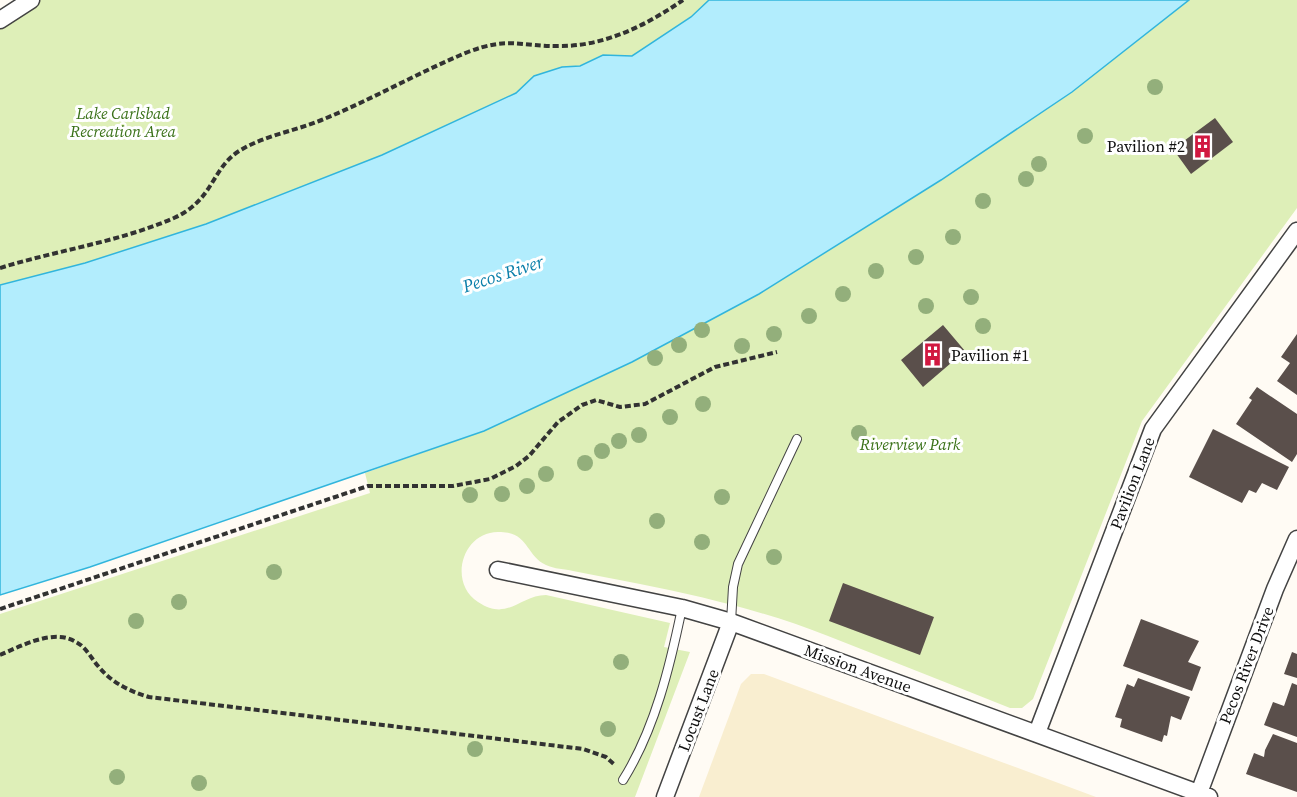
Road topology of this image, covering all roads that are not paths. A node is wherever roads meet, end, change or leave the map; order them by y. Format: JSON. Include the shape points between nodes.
{"nodes":[{"id":1,"x":31,"y":0,"type":"edge"},
{"id":2,"x":0,"y":20,"type":"edge"},
{"id":3,"x":1297,"y":231,"type":"edge"},
{"id":4,"x":797,"y":440,"type":"dead end"},
{"id":5,"x":1297,"y":539,"type":"edge"},
{"id":6,"x":498,"y":570,"type":"dead end"},
{"id":7,"x":682,"y":608,"type":"junction"},
{"id":8,"x":731,"y":622,"type":"junction"},
{"id":9,"x":1037,"y":733,"type":"junction"},
{"id":10,"x":623,"y":780,"type":"road end"},
{"id":11,"x":1204,"y":795,"type":"edge"},
{"id":12,"x":665,"y":797,"type":"edge"}],
"edges":[{"from":1,"to":2,"type":"street"},
{"from":3,"to":9,"type":"street","name":"Pavilion Lane","via":[[1153,429]]},
{"from":4,"to":8,"type":"lane","via":[[738,564]]},
{"from":5,"to":11,"type":"street","name":"Pecos River Drive","via":[[1275,590]]},
{"from":6,"to":7,"type":"street","name":"Mission Avenue"},
{"from":7,"to":8,"type":"street","name":"Mission Avenue"},
{"from":7,"to":10,"type":"lane","via":[[674,649],[640,753]]},
{"from":8,"to":9,"type":"street","name":"Mission Avenue"},
{"from":8,"to":12,"type":"street","name":"Locust Lane"},
{"from":9,"to":11,"type":"street","name":"Mission Avenue"}]}
